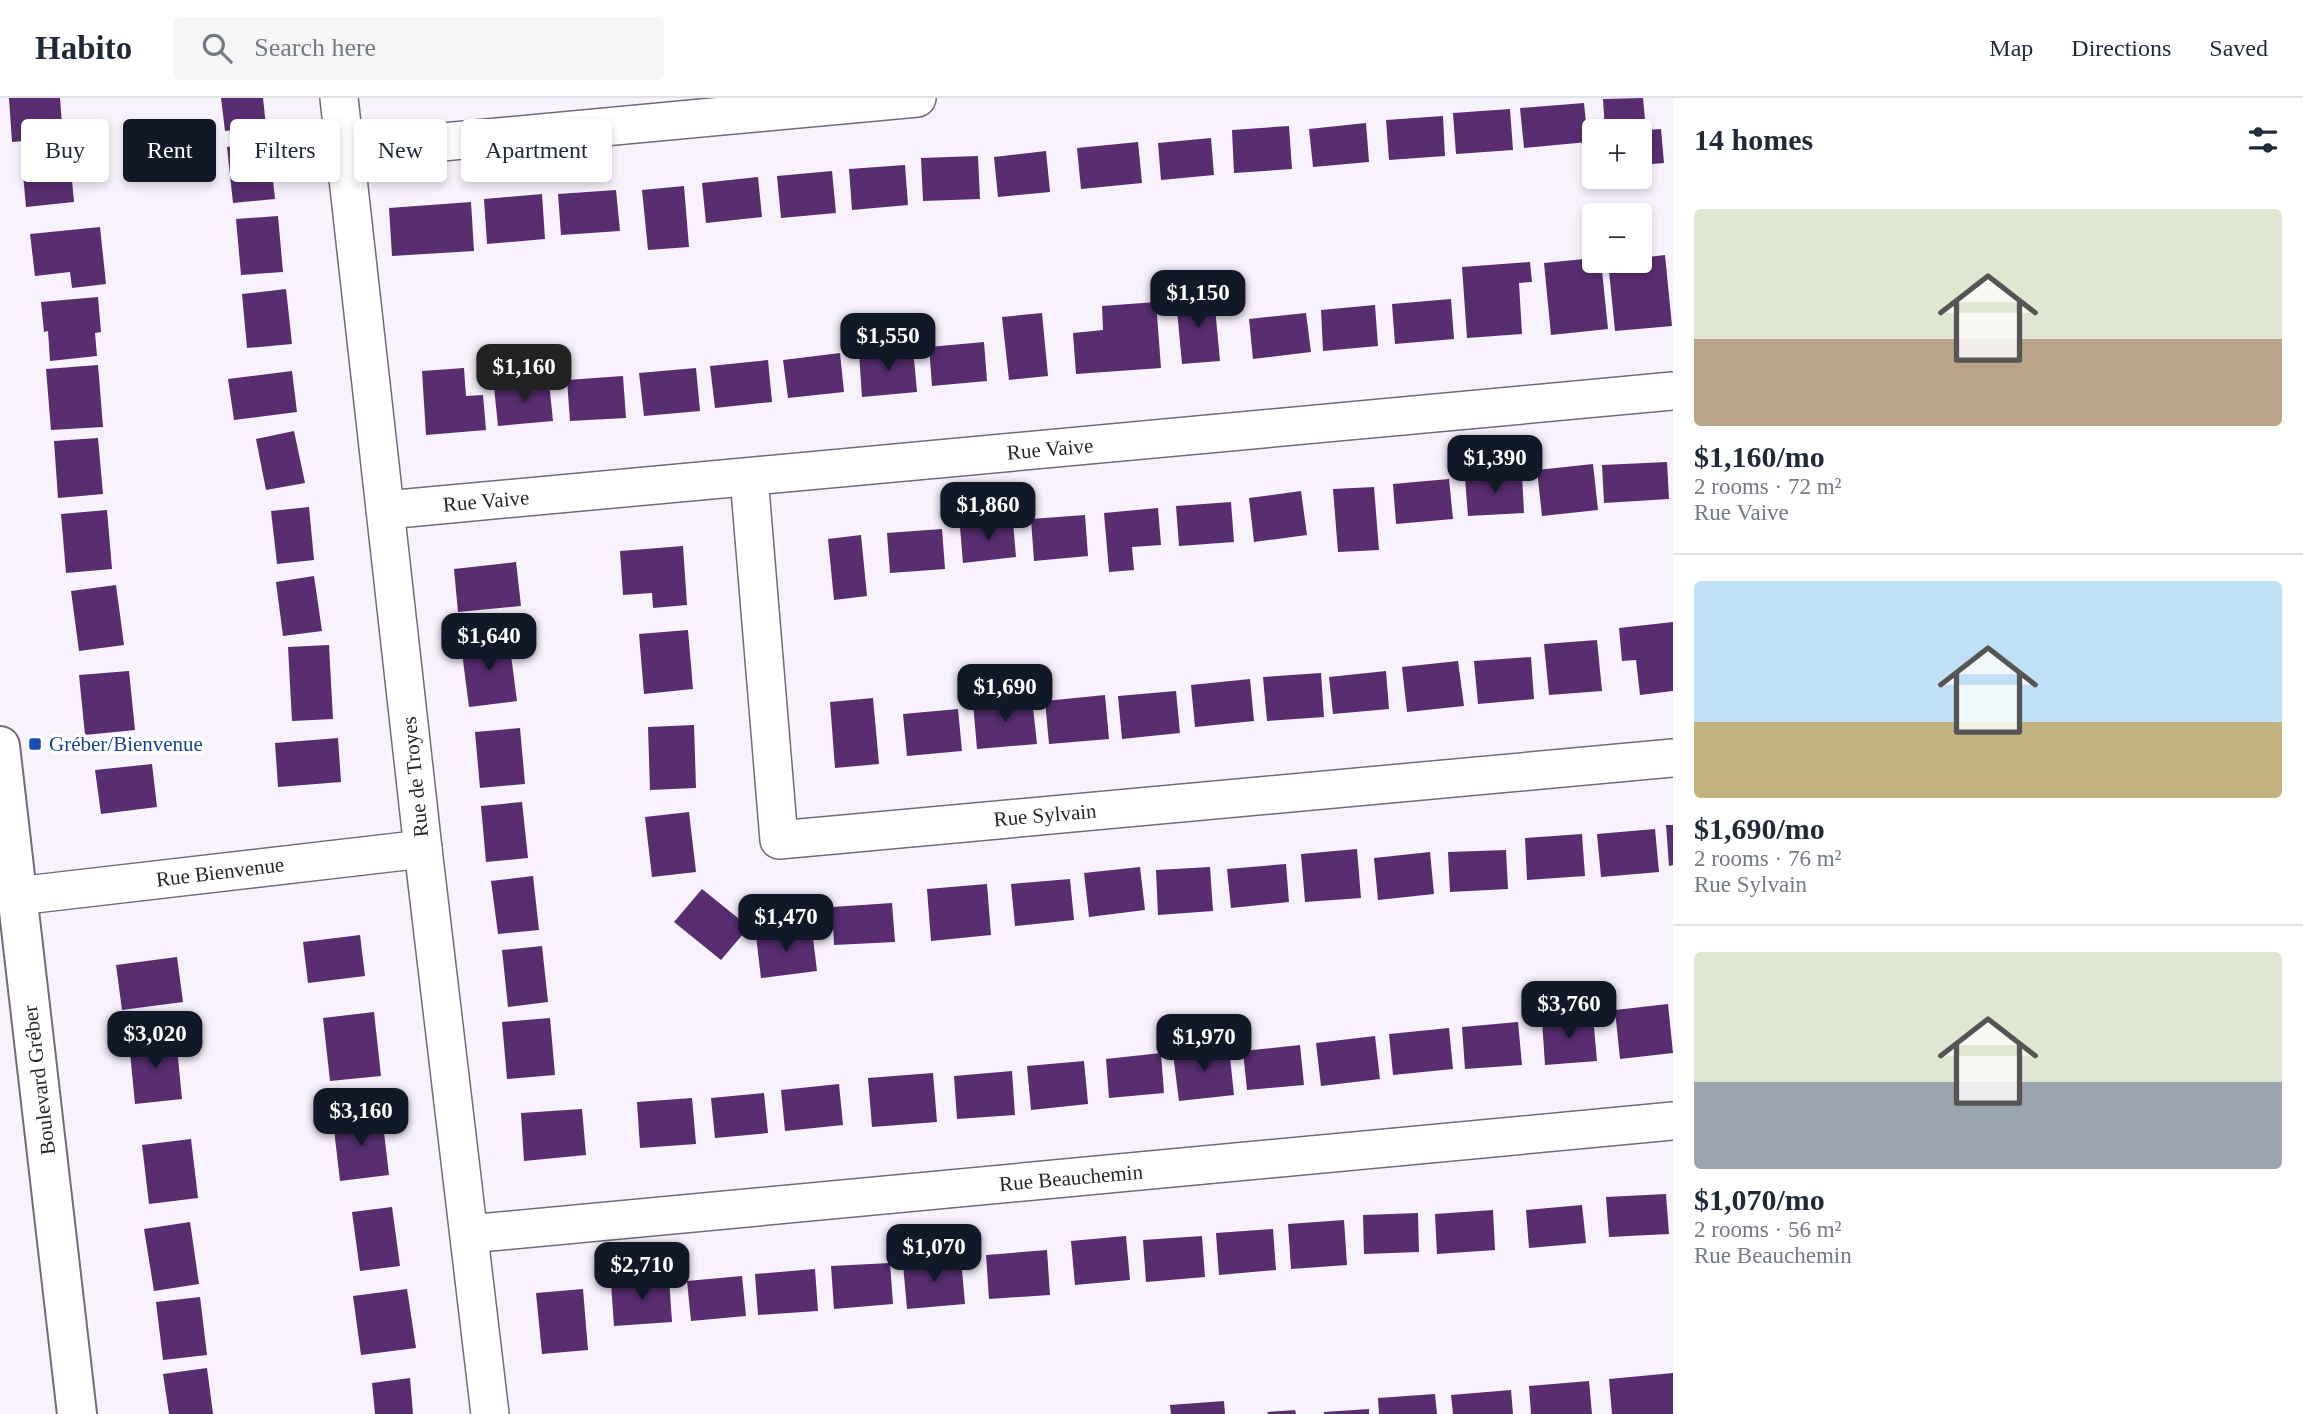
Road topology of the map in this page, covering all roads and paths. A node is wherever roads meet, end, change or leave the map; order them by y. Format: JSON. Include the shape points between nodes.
{"nodes":[{"id":1,"x":339,"y":98,"type":"edge"},
{"id":2,"x":917,"y":98,"type":"edge"},
{"id":3,"x":346,"y":151,"type":"junction"},
{"id":4,"x":1673,"y":391,"type":"edge"},
{"id":5,"x":749,"y":477,"type":"junction"},
{"id":6,"x":386,"y":510,"type":"junction"},
{"id":7,"x":0,"y":746,"type":"edge"},
{"id":8,"x":1673,"y":758,"type":"edge"},
{"id":9,"x":423,"y":849,"type":"junction"},
{"id":10,"x":17,"y":895,"type":"junction"},
{"id":11,"x":1673,"y":1122,"type":"edge"},
{"id":12,"x":469,"y":1234,"type":"junction"},
{"id":13,"x":77,"y":1414,"type":"edge"},
{"id":14,"x":490,"y":1414,"type":"edge"}],
"edges":[{"from":1,"to":3,"type":"street","name":"Rue de Troyes"},
{"from":2,"to":3,"type":"street"},
{"from":3,"to":6,"type":"street","name":"Rue de Troyes"},
{"from":4,"to":5,"type":"street","name":"Rue Vaive"},
{"from":5,"to":6,"type":"street","name":"Rue Vaive"},
{"from":5,"to":8,"type":"street","name":"Rue Sylvain","via":[[779,840]]},
{"from":6,"to":9,"type":"street","name":"Rue de Troyes"},
{"from":7,"to":10,"type":"main road","name":"Boulevard Gréber"},
{"from":9,"to":10,"type":"street","name":"Rue Bienvenue"},
{"from":9,"to":12,"type":"street","name":"Rue de Troyes"},
{"from":10,"to":13,"type":"main road","name":"Boulevard Gréber"},
{"from":11,"to":12,"type":"street","name":"Rue Beauchemin"},
{"from":12,"to":14,"type":"street","name":"Rue de Troyes"}]}
